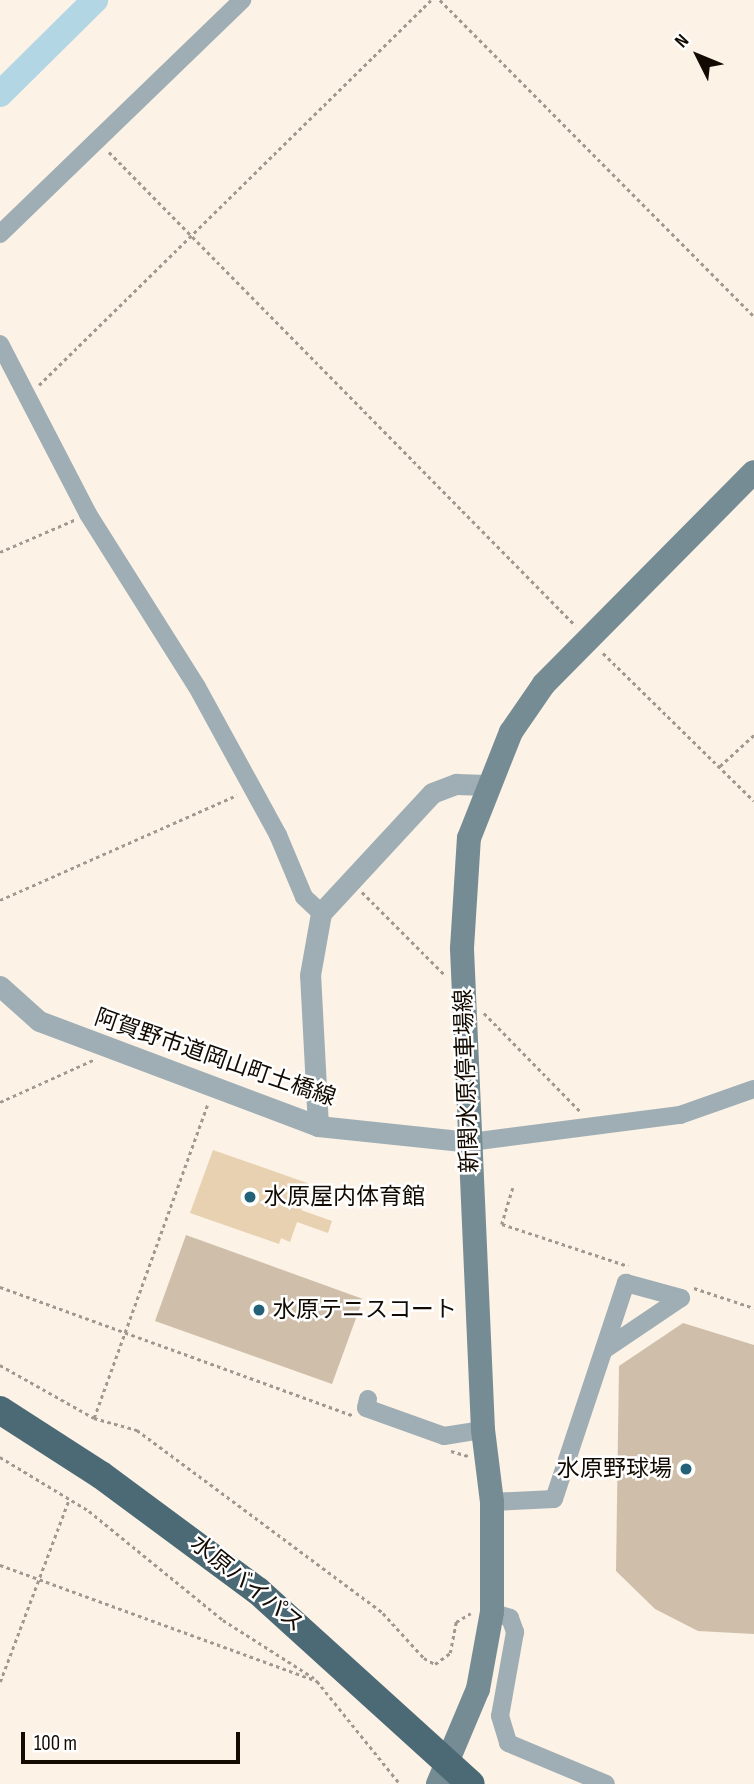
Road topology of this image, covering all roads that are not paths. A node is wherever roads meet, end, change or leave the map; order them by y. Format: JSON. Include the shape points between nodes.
{"nodes":[{"id":1,"x":242,"y":0,"type":"edge"},
{"id":2,"x":0,"y":234,"type":"edge"},
{"id":3,"x":0,"y":344,"type":"edge"},
{"id":4,"x":754,"y":472,"type":"edge"},
{"id":5,"x":487,"y":785,"type":"junction"},
{"id":6,"x":321,"y":913,"type":"junction"},
{"id":7,"x":0,"y":986,"type":"edge"},
{"id":8,"x":754,"y":1089,"type":"edge"},
{"id":9,"x":318,"y":1126,"type":"junction"},
{"id":10,"x":471,"y":1142,"type":"junction"},
{"id":11,"x":604,"y":1350,"type":"junction"},
{"id":12,"x":368,"y":1399,"type":"dead end"},
{"id":13,"x":0,"y":1410,"type":"edge"},
{"id":14,"x":482,"y":1430,"type":"junction"},
{"id":15,"x":492,"y":1502,"type":"junction"},
{"id":16,"x":492,"y":1612,"type":"junction"},
{"id":17,"x":447,"y":1757,"type":"junction"},
{"id":18,"x":438,"y":1784,"type":"edge"},
{"id":19,"x":471,"y":1784,"type":"edge"},
{"id":20,"x":606,"y":1784,"type":"edge"}],
"edges":[{"from":1,"to":2,"type":"street"},
{"from":3,"to":6,"type":"street","via":[[88,514],[252,788],[304,897]]},
{"from":4,"to":5,"type":"main road","name":"新関水原停車場線","via":[[588,638],[511,732]]},
{"from":5,"to":6,"type":"street","via":[[456,784],[432,793]]},
{"from":5,"to":10,"type":"main road","name":"新関水原停車場線","via":[[469,838],[462,893]]},
{"from":6,"to":9,"type":"street","via":[[310,975]]},
{"from":7,"to":9,"type":"street","name":"阿賀野市道岡山町土橋線","via":[[40,1021],[109,1052]]},
{"from":8,"to":10,"type":"street","via":[[667,1118]]},
{"from":9,"to":10,"type":"street","name":"阿賀野市道岡山町土橋線"},
{"from":10,"to":14,"type":"main road","name":"新関水原停車場線"},
{"from":11,"to":11,"type":"street","via":[[626,1283],[681,1298],[670,1305]]},
{"from":11,"to":15,"type":"street","via":[[554,1499]]},
{"from":12,"to":14,"type":"street","via":[[366,1408],[444,1436]]},
{"from":13,"to":17,"type":"highway","name":"水原バイパス","via":[[247,1582]]},
{"from":14,"to":15,"type":"main road","name":"新関水原停車場線"},
{"from":15,"to":16,"type":"main road","name":"新関水原停車場線"},
{"from":16,"to":17,"type":"main road","name":"新関水原停車場線","via":[[478,1689]]},
{"from":16,"to":20,"type":"street","via":[[510,1618],[515,1632],[500,1716],[508,1743]]},
{"from":17,"to":18,"type":"main road","name":"新関水原停車場線"},
{"from":17,"to":19,"type":"highway","name":"水原バイパス"}]}
